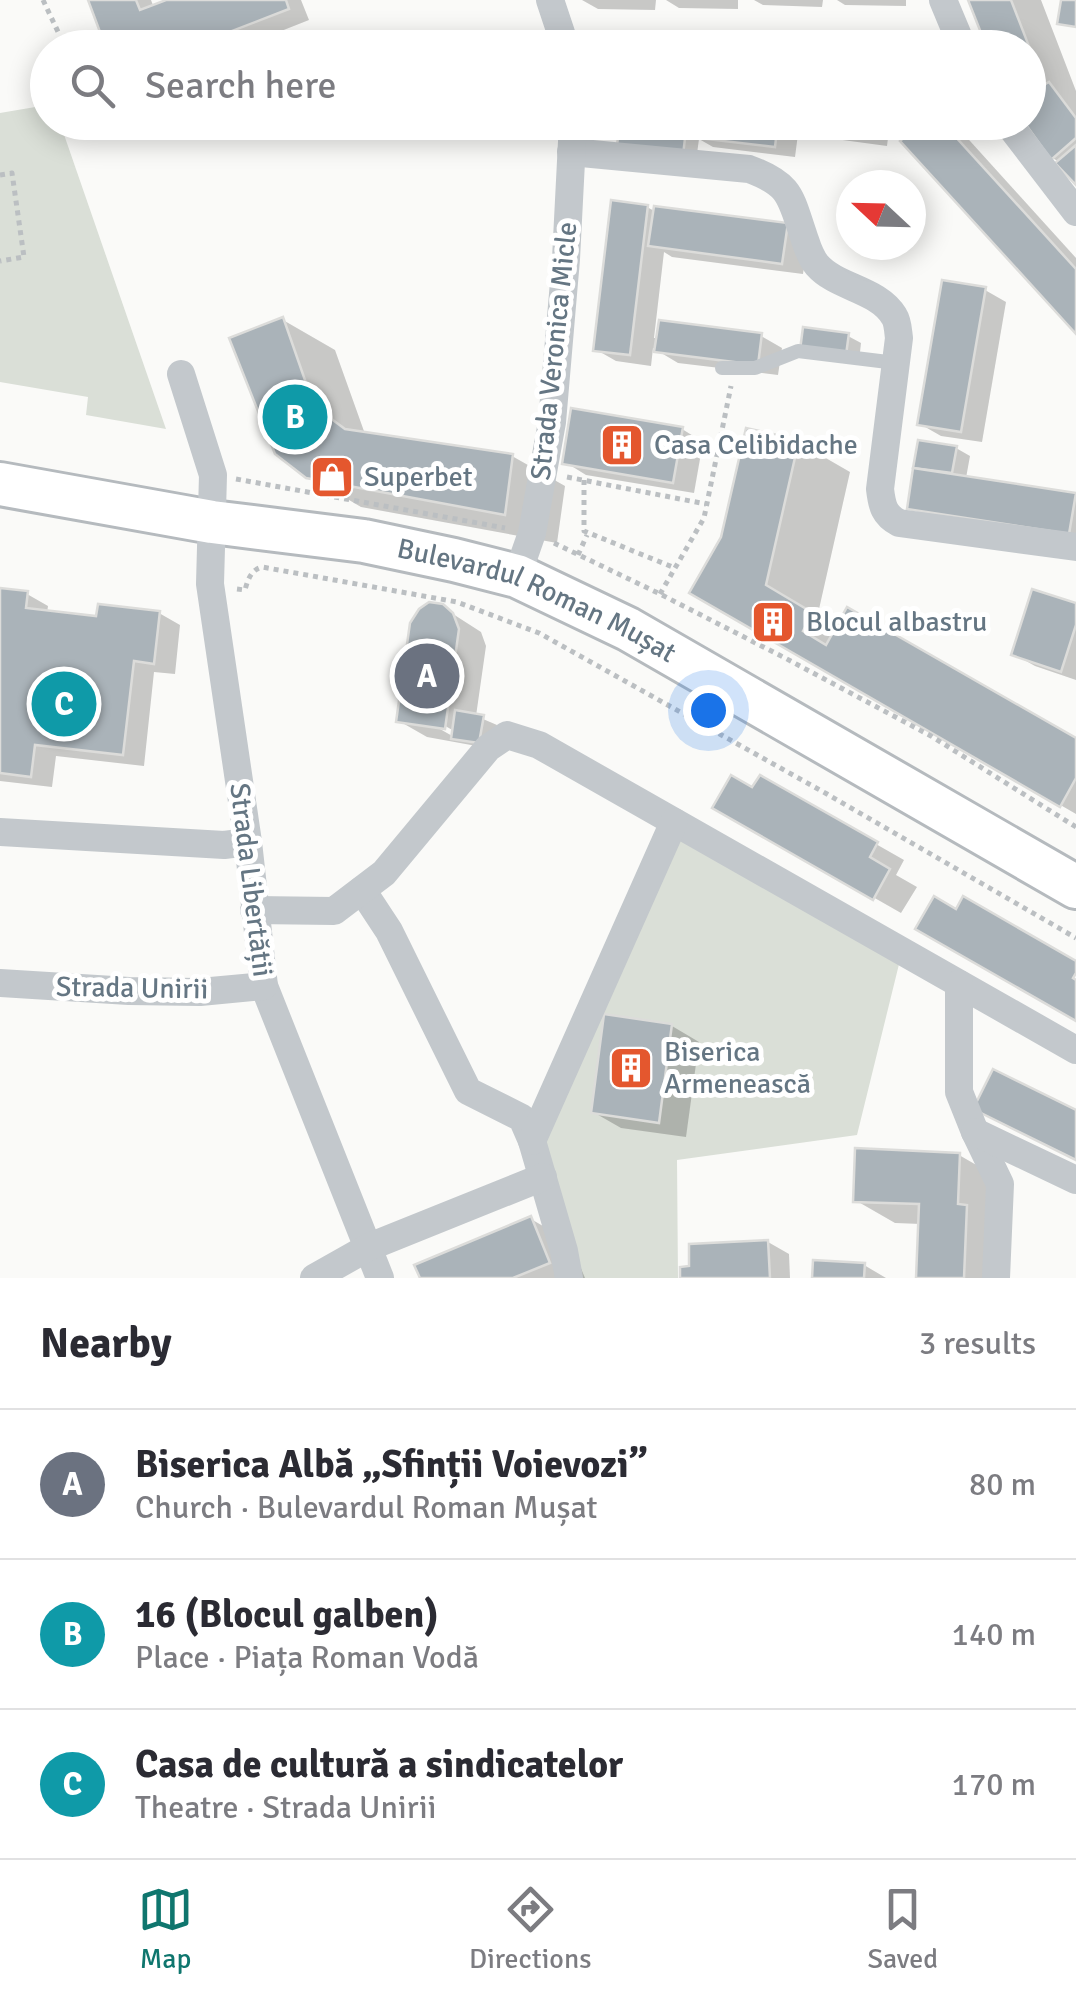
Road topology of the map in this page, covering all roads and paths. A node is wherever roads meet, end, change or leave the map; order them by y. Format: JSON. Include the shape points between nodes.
{"nodes":[{"id":1,"x":44,"y":0,"type":"edge"},
{"id":2,"x":550,"y":0,"type":"edge"},
{"id":3,"x":943,"y":0,"type":"edge"},
{"id":4,"x":57,"y":30,"type":"edge"},
{"id":5,"x":560,"y":30,"type":"edge"},
{"id":6,"x":956,"y":30,"type":"edge"},
{"id":7,"x":572,"y":140,"type":"edge"},
{"id":8,"x":1021,"y":140,"type":"edge"},
{"id":9,"x":571,"y":152,"type":"junction"},
{"id":10,"x":0,"y":175,"type":"edge"},
{"id":11,"x":1076,"y":212,"type":"edge"},
{"id":12,"x":0,"y":260,"type":"edge"},
{"id":13,"x":896,"y":362,"type":"junction"},
{"id":14,"x":728,"y":368,"type":"joint"},
{"id":15,"x":181,"y":374,"type":"dead end"},
{"id":16,"x":543,"y":473,"type":"junction"},
{"id":17,"x":584,"y":480,"type":"junction"},
{"id":18,"x":0,"y":484,"type":"edge"},
{"id":19,"x":706,"y":504,"type":"junction"},
{"id":20,"x":212,"y":522,"type":"junction"},
{"id":21,"x":588,"y":535,"type":"junction"},
{"id":22,"x":1076,"y":547,"type":"edge"},
{"id":23,"x":578,"y":555,"type":"dead end"},
{"id":24,"x":675,"y":568,"type":"junction"},
{"id":25,"x":516,"y":576,"type":"junction"},
{"id":26,"x":210,"y":584,"type":"junction"},
{"id":27,"x":660,"y":594,"type":"dead end"},
{"id":28,"x":674,"y":822,"type":"junction"},
{"id":29,"x":0,"y":832,"type":"edge"},
{"id":30,"x":248,"y":842,"type":"junction"},
{"id":31,"x":1076,"y":887,"type":"edge"},
{"id":32,"x":362,"y":890,"type":"junction"},
{"id":33,"x":254,"y":910,"type":"junction"},
{"id":34,"x":1076,"y":938,"type":"edge"},
{"id":35,"x":0,"y":983,"type":"edge"},
{"id":36,"x":959,"y":984,"type":"junction"},
{"id":37,"x":264,"y":986,"type":"junction"},
{"id":38,"x":1076,"y":1050,"type":"edge"},
{"id":39,"x":974,"y":1132,"type":"junction"},
{"id":40,"x":532,"y":1141,"type":"junction"},
{"id":41,"x":542,"y":1177,"type":"junction"},
{"id":42,"x":1076,"y":1180,"type":"edge"},
{"id":43,"x":369,"y":1248,"type":"junction"},
{"id":44,"x":314,"y":1278,"type":"edge"},
{"id":45,"x":380,"y":1278,"type":"edge"},
{"id":46,"x":569,"y":1278,"type":"edge"},
{"id":47,"x":996,"y":1278,"type":"edge"}],
"edges":[{"from":1,"to":4,"type":"path"},
{"from":2,"to":5,"type":"street"},
{"from":3,"to":6,"type":"street"},
{"from":7,"to":9,"type":"street","name":"Strada Veronica Micle"},
{"from":8,"to":11,"type":"street"},
{"from":9,"to":13,"type":"street","via":[[772,178],[788,192],[816,265],[880,301],[896,318]]},
{"from":9,"to":16,"type":"street","name":"Strada Veronica Micle"},
{"from":10,"to":12,"type":"path","via":[[12,173],[24,258]]},
{"from":13,"to":14,"type":"lane","via":[[798,351],[764,366]]},
{"from":13,"to":22,"type":"street","via":[[880,490],[887,516]]},
{"from":14,"to":19,"type":"path"},
{"from":15,"to":20,"type":"street","name":"Strada Libertății","via":[[213,475]]},
{"from":16,"to":17,"type":"path"},
{"from":16,"to":25,"type":"street","name":"Strada Veronica Micle"},
{"from":17,"to":19,"type":"path"},
{"from":17,"to":21,"type":"path","via":[[582,525]]},
{"from":18,"to":20,"type":"main road","name":"Bulevardul Roman Mușat"},
{"from":19,"to":24,"type":"path"},
{"from":20,"to":25,"type":"main road","name":"Bulevardul Roman Mușat","via":[[364,541]]},
{"from":20,"to":26,"type":"street","name":"Strada Libertății"},
{"from":21,"to":23,"type":"path"},
{"from":21,"to":24,"type":"path"},
{"from":24,"to":27,"type":"path"},
{"from":25,"to":31,"type":"main road","name":"Bulevardul Roman Mușat","via":[[628,629]]},
{"from":26,"to":30,"type":"street","name":"Strada Libertății"},
{"from":26,"to":34,"type":"path","via":[[245,590],[262,566],[457,602],[503,618]]},
{"from":28,"to":32,"type":"street","via":[[539,746],[507,735]]},
{"from":28,"to":36,"type":"street"},
{"from":28,"to":40,"type":"street"},
{"from":29,"to":30,"type":"street"},
{"from":30,"to":33,"type":"street","name":"Strada Libertății"},
{"from":32,"to":33,"type":"street","via":[[334,912]]},
{"from":32,"to":40,"type":"street","via":[[468,1091],[522,1118]]},
{"from":33,"to":37,"type":"street","name":"Strada Libertății"},
{"from":35,"to":37,"type":"street","name":"Strada Unirii","via":[[200,992]]},
{"from":36,"to":38,"type":"street"},
{"from":36,"to":39,"type":"street","via":[[958,1092]]},
{"from":37,"to":43,"type":"street","name":"Strada Libertății"},
{"from":39,"to":42,"type":"street"},
{"from":39,"to":47,"type":"street","via":[[1000,1184]]},
{"from":40,"to":41,"type":"street"},
{"from":41,"to":43,"type":"street"},
{"from":41,"to":46,"type":"street"},
{"from":43,"to":44,"type":"street"},
{"from":43,"to":45,"type":"street","name":"Strada Libertății"}]}
